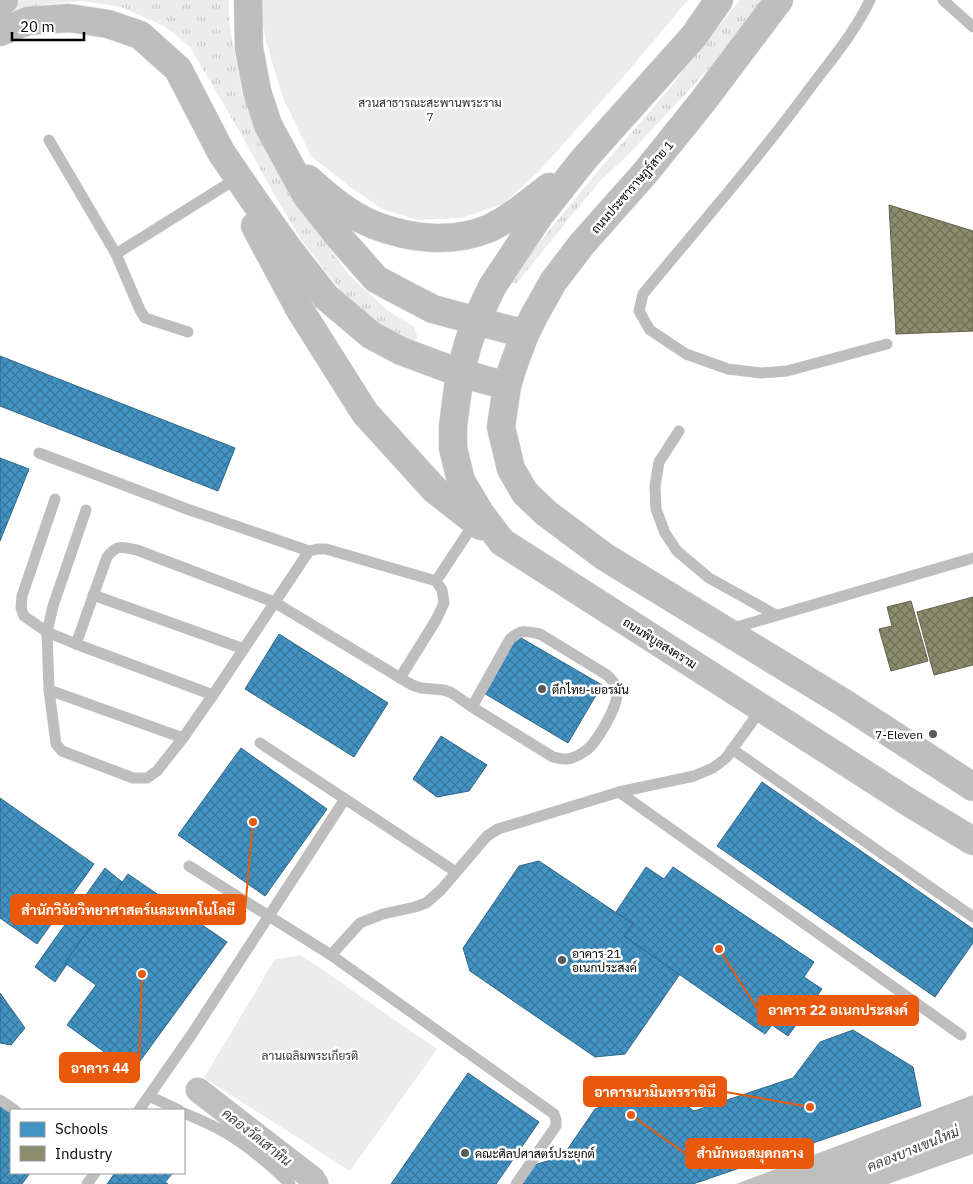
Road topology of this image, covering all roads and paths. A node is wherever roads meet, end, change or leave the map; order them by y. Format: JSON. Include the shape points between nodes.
{"nodes":[{"id":1,"x":4,"y":0,"type":"edge"},
{"id":2,"x":248,"y":0,"type":"edge"},
{"id":3,"x":719,"y":0,"type":"edge"},
{"id":4,"x":779,"y":0,"type":"edge"},
{"id":5,"x":870,"y":0,"type":"edge"},
{"id":6,"x":943,"y":0,"type":"edge"},
{"id":7,"x":0,"y":3,"type":"edge"},
{"id":8,"x":973,"y":27,"type":"edge"},
{"id":9,"x":0,"y":32,"type":"edge"},
{"id":10,"x":268,"y":124,"type":"junction"},
{"id":11,"x":49,"y":140,"type":"dead end"},
{"id":12,"x":221,"y":152,"type":"junction"},
{"id":13,"x":584,"y":160,"type":"junction"},
{"id":14,"x":231,"y":182,"type":"junction"},
{"id":15,"x":116,"y":254,"type":"junction"},
{"id":16,"x":476,"y":321,"type":"junction"},
{"id":17,"x":188,"y":332,"type":"dead end"},
{"id":18,"x":526,"y":334,"type":"junction"},
{"id":19,"x":887,"y":344,"type":"dead end"},
{"id":20,"x":460,"y":373,"type":"junction"},
{"id":21,"x":506,"y":386,"type":"junction"},
{"id":22,"x":679,"y":430,"type":"dead end"},
{"id":23,"x":39,"y":453,"type":"dead end"},
{"id":24,"x":55,"y":499,"type":"dead end"},
{"id":25,"x":86,"y":510,"type":"dead end"},
{"id":26,"x":476,"y":521,"type":"junction"},
{"id":27,"x":502,"y":542,"type":"junction"},
{"id":28,"x":309,"y":552,"type":"junction"},
{"id":29,"x":973,"y":558,"type":"edge"},
{"id":30,"x":436,"y":581,"type":"junction"},
{"id":31,"x":93,"y":595,"type":"junction"},
{"id":32,"x":274,"y":602,"type":"junction"},
{"id":33,"x":776,"y":615,"type":"junction"},
{"id":34,"x":725,"y":630,"type":"junction"},
{"id":35,"x":47,"y":632,"type":"junction"},
{"id":36,"x":76,"y":644,"type":"junction"},
{"id":37,"x":244,"y":649,"type":"junction"},
{"id":38,"x":400,"y":678,"type":"junction"},
{"id":39,"x":49,"y":690,"type":"junction"},
{"id":40,"x":213,"y":695,"type":"junction"},
{"id":41,"x":472,"y":707,"type":"junction"},
{"id":42,"x":762,"y":708,"type":"junction"},
{"id":43,"x":183,"y":738,"type":"junction"},
{"id":44,"x":260,"y":743,"type":"dead end"},
{"id":45,"x":732,"y":749,"type":"junction"},
{"id":46,"x":970,"y":781,"type":"edge"},
{"id":47,"x":619,"y":792,"type":"junction"},
{"id":48,"x":345,"y":799,"type":"junction"},
{"id":49,"x":973,"y":841,"type":"edge"},
{"id":50,"x":189,"y":866,"type":"dead end"},
{"id":51,"x":456,"y":872,"type":"junction"},
{"id":52,"x":269,"y":917,"type":"junction"},
{"id":53,"x":973,"y":917,"type":"edge"},
{"id":54,"x":330,"y":955,"type":"junction"},
{"id":55,"x":961,"y":1035,"type":"dead end"},
{"id":56,"x":149,"y":1096,"type":"junction"},
{"id":57,"x":0,"y":1100,"type":"edge"},
{"id":58,"x":14,"y":1109,"type":"edge"},
{"id":59,"x":140,"y":1109,"type":"edge"},
{"id":60,"x":177,"y":1109,"type":"edge"},
{"id":61,"x":185,"y":1112,"type":"edge"},
{"id":62,"x":290,"y":1184,"type":"edge"},
{"id":63,"x":516,"y":1184,"type":"edge"}],
"edges":[{"from":1,"to":7,"type":"main road"},
{"from":2,"to":10,"type":"main road","via":[[249,48],[257,91]]},
{"from":3,"to":13,"type":"main road","via":[[694,36]]},
{"from":4,"to":18,"type":"main road","name":"ถนนประชาราษฎร์สาย 1","via":[[645,174],[582,244],[553,282]]},
{"from":5,"to":19,"type":"lane","via":[[846,39],[783,125],[643,294],[639,311],[650,330],[686,354],[728,369],[761,374],[787,371]]},
{"from":6,"to":8,"type":"lane"},
{"from":9,"to":12,"type":"main road","via":[[28,21],[69,18],[108,24],[140,35],[178,69]]},
{"from":10,"to":13,"type":"main road","via":[[305,177],[348,211],[373,225],[430,238],[462,237],[490,228],[520,210]]},
{"from":10,"to":16,"type":"main road","via":[[306,196],[376,279],[433,309]]},
{"from":11,"to":15,"type":"lane"},
{"from":12,"to":14,"type":"main road"},
{"from":12,"to":20,"type":"main road","via":[[326,298],[371,335],[402,351]]},
{"from":13,"to":16,"type":"main road","via":[[540,216],[492,287]]},
{"from":14,"to":15,"type":"lane"},
{"from":14,"to":26,"type":"main road","via":[[300,310],[365,413],[435,490]]},
{"from":15,"to":17,"type":"lane","via":[[145,318]]},
{"from":16,"to":18,"type":"main road"},
{"from":16,"to":20,"type":"main road"},
{"from":18,"to":21,"type":"main road","name":"ถนนประชาราษฎร์สาย 1"},
{"from":20,"to":21,"type":"main road"},
{"from":20,"to":27,"type":"main road","name":"ถนนพิบูลสงคราม","via":[[452,426],[453,448],[461,480]]},
{"from":21,"to":34,"type":"main road","via":[[501,427],[511,468],[526,493],[546,513],[605,557]]},
{"from":22,"to":33,"type":"lane","via":[[659,462],[654,486],[656,509],[665,533],[677,551],[709,578]]},
{"from":23,"to":28,"type":"lane"},
{"from":24,"to":35,"type":"lane","via":[[22,596],[21,608],[24,616]]},
{"from":25,"to":35,"type":"lane"},
{"from":26,"to":27,"type":"main road"},
{"from":26,"to":30,"type":"lane"},
{"from":27,"to":42,"type":"main road","name":"ถนนพิบูลสงคราม"},
{"from":28,"to":30,"type":"lane","via":[[326,550]]},
{"from":28,"to":32,"type":"lane"},
{"from":29,"to":33,"type":"lane"},
{"from":30,"to":38,"type":"lane","via":[[442,590],[444,603]]},
{"from":31,"to":32,"type":"lane","via":[[108,557],[113,549],[122,547]]},
{"from":31,"to":36,"type":"lane"},
{"from":31,"to":37,"type":"lane"},
{"from":32,"to":37,"type":"lane"},
{"from":32,"to":38,"type":"lane"},
{"from":33,"to":34,"type":"lane"},
{"from":34,"to":46,"type":"main road"},
{"from":35,"to":36,"type":"lane"},
{"from":35,"to":39,"type":"lane"},
{"from":36,"to":40,"type":"lane"},
{"from":37,"to":40,"type":"lane"},
{"from":38,"to":41,"type":"lane","via":[[421,688],[452,693]]},
{"from":39,"to":43,"type":"lane"},
{"from":39,"to":43,"type":"lane","via":[[56,744],[62,751],[134,778],[147,778],[157,771]]},
{"from":40,"to":43,"type":"lane"},
{"from":41,"to":41,"type":"lane","via":[[553,757],[564,759],[574,758],[589,748],[605,725],[617,694],[615,682],[607,675],[540,634],[528,632],[518,633],[510,639]]},
{"from":42,"to":45,"type":"lane"},
{"from":42,"to":49,"type":"main road","name":"ถนนพิบูลสงคราม"},
{"from":44,"to":48,"type":"lane"},
{"from":45,"to":47,"type":"lane","via":[[713,768],[694,776]]},
{"from":45,"to":53,"type":"lane"},
{"from":47,"to":51,"type":"lane","via":[[498,829],[487,836]]},
{"from":47,"to":55,"type":"lane"},
{"from":48,"to":51,"type":"lane"},
{"from":48,"to":52,"type":"lane"},
{"from":50,"to":52,"type":"lane"},
{"from":51,"to":54,"type":"lane","via":[[426,903],[360,923]]},
{"from":52,"to":54,"type":"lane"},
{"from":52,"to":56,"type":"lane"},
{"from":54,"to":63,"type":"lane","via":[[554,1114],[556,1126]]},
{"from":56,"to":59,"type":"lane"},
{"from":56,"to":60,"type":"lane"},
{"from":57,"to":58,"type":"lane"},
{"from":61,"to":62,"type":"lane","via":[[251,1149]]}]}
